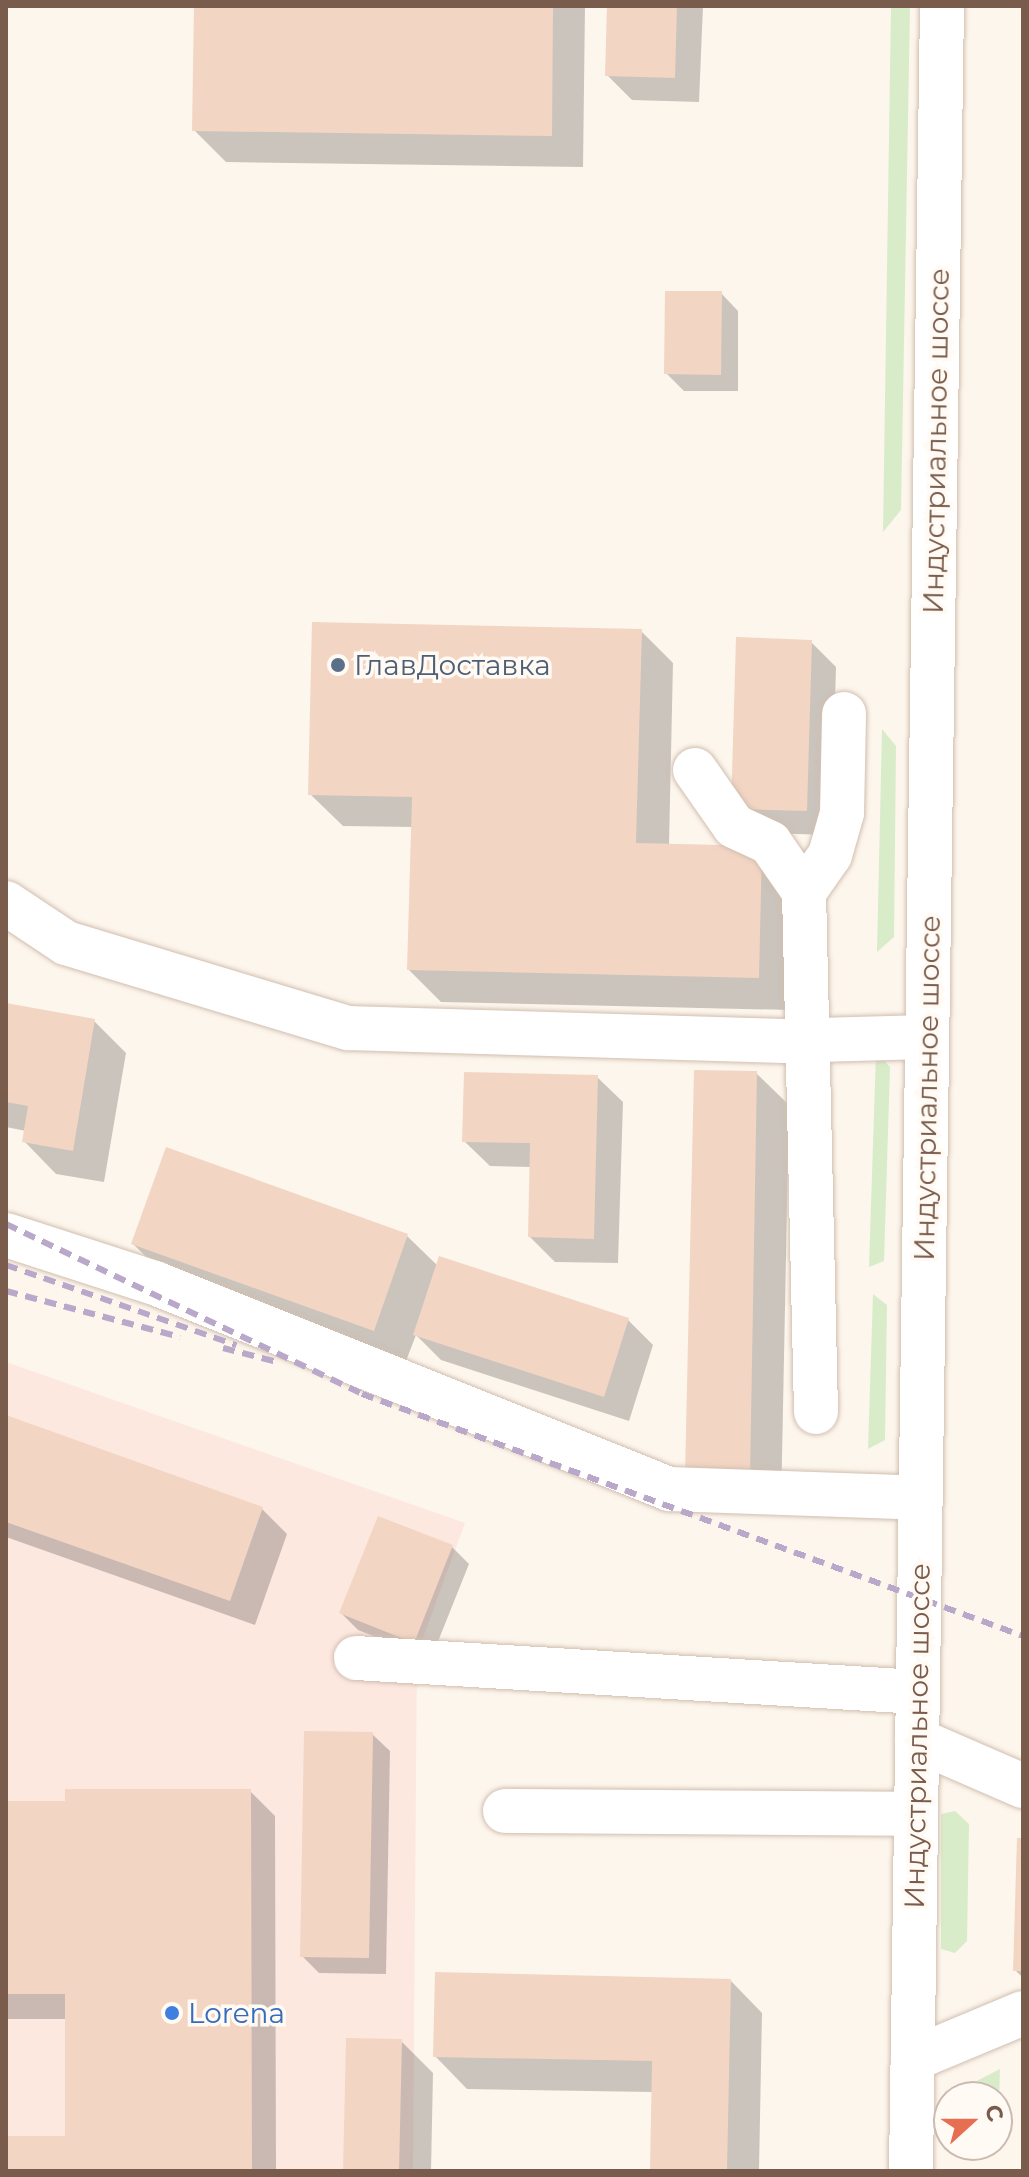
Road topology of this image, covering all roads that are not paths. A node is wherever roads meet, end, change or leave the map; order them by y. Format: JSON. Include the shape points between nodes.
{"nodes":[{"id":1,"x":942,"y":6,"type":"edge"},
{"id":2,"x":844,"y":714,"type":"dead end"},
{"id":3,"x":695,"y":770,"type":"dead end"},
{"id":4,"x":804,"y":892,"type":"junction"},
{"id":5,"x":6,"y":903,"type":"edge"},
{"id":6,"x":927,"y":1037,"type":"junction"},
{"id":7,"x":808,"y":1040,"type":"junction"},
{"id":8,"x":6,"y":1235,"type":"edge"},
{"id":9,"x":816,"y":1412,"type":"dead end"},
{"id":10,"x":921,"y":1498,"type":"junction"},
{"id":11,"x":356,"y":1658,"type":"dead end"},
{"id":12,"x":918,"y":1692,"type":"junction"},
{"id":13,"x":917,"y":1740,"type":"junction"},
{"id":14,"x":1023,"y":1786,"type":"edge"},
{"id":15,"x":505,"y":1811,"type":"dead end"},
{"id":16,"x":916,"y":1814,"type":"junction"},
{"id":17,"x":1023,"y":2013,"type":"edge"},
{"id":18,"x":913,"y":2059,"type":"junction"},
{"id":19,"x":911,"y":2171,"type":"edge"}],
"edges":[{"from":1,"to":6,"type":"street","name":"Индустриальное шоссе"},
{"from":2,"to":4,"type":"street","via":[[842,813],[830,855]]},
{"from":3,"to":4,"type":"street","via":[[734,826],[770,843]]},
{"from":4,"to":7,"type":"street"},
{"from":5,"to":7,"type":"street","via":[[66,943],[348,1028]]},
{"from":6,"to":7,"type":"street"},
{"from":6,"to":10,"type":"street","name":"Индустриальное шоссе"},
{"from":7,"to":9,"type":"street"},
{"from":8,"to":10,"type":"street","via":[[155,1283],[669,1489]]},
{"from":10,"to":12,"type":"street","name":"Индустриальное шоссе"},
{"from":11,"to":12,"type":"street"},
{"from":12,"to":13,"type":"street","name":"Индустриальное шоссе"},
{"from":13,"to":14,"type":"street"},
{"from":13,"to":16,"type":"street","name":"Индустриальное шоссе"},
{"from":15,"to":16,"type":"street"},
{"from":16,"to":18,"type":"street","name":"Индустриальное шоссе"},
{"from":17,"to":18,"type":"street"},
{"from":18,"to":19,"type":"street","name":"Индустриальное шоссе"}]}
